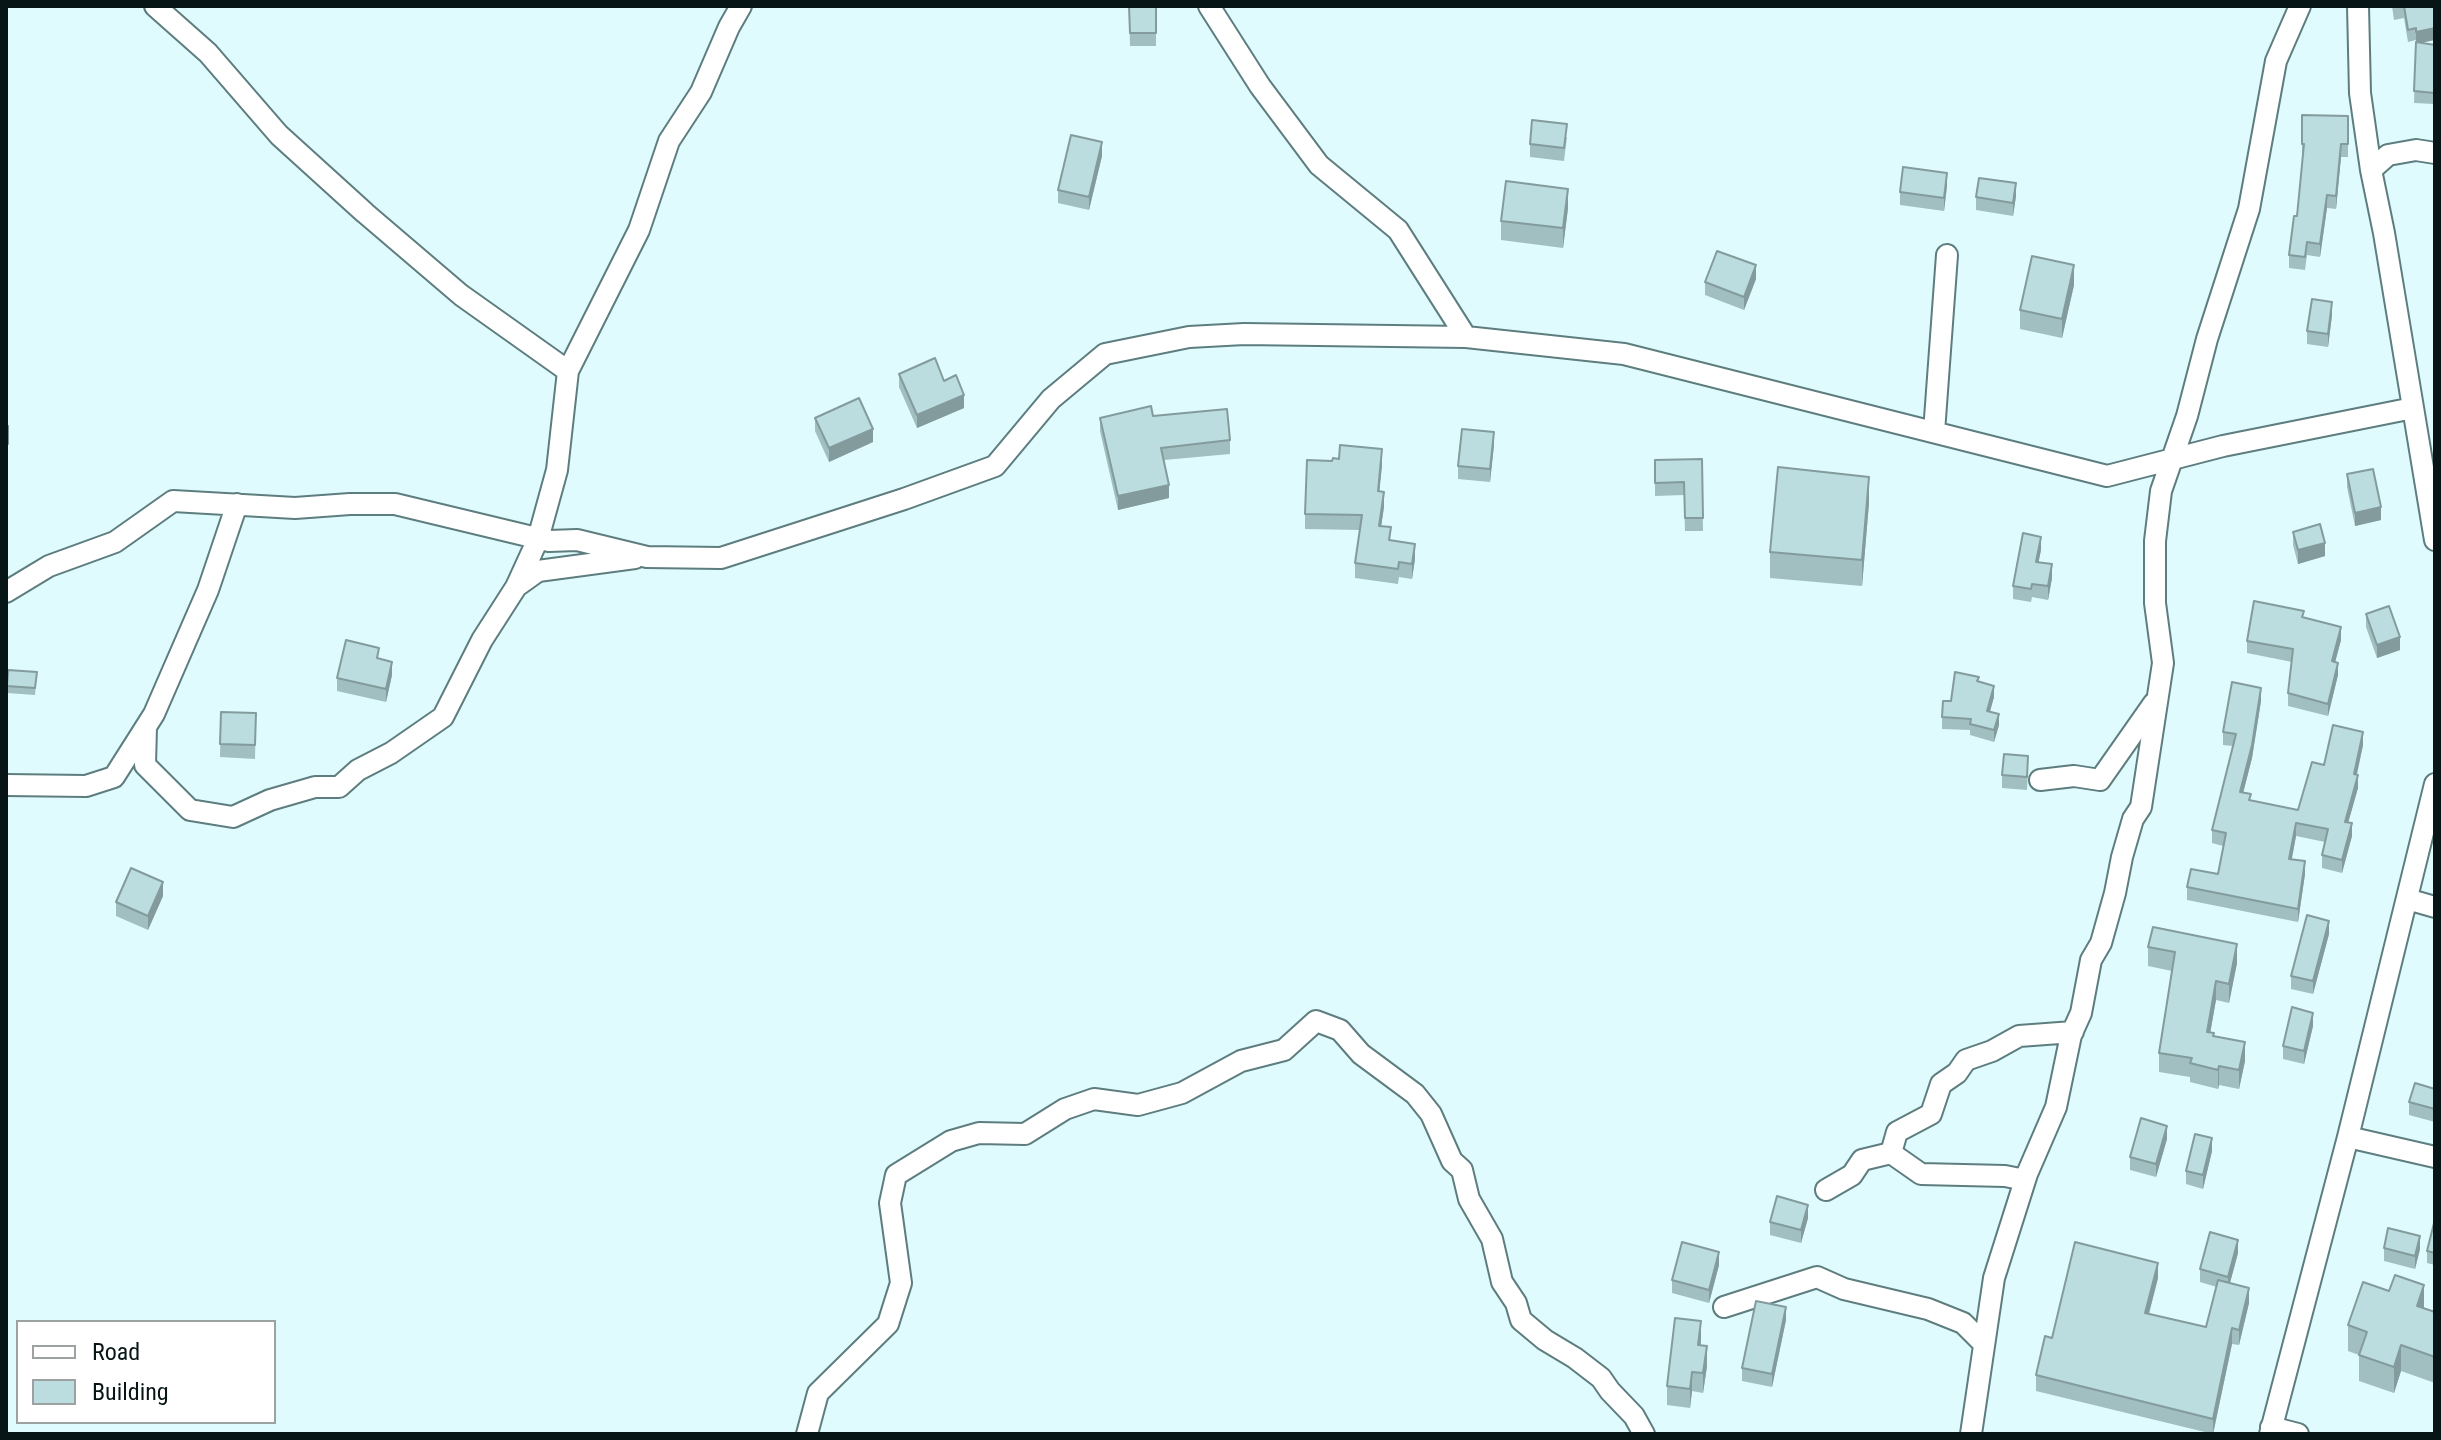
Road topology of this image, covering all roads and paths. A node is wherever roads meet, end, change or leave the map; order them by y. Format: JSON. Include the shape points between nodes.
{"nodes":[{"id":1,"x":155,"y":6,"type":"edge"},
{"id":2,"x":741,"y":6,"type":"edge"},
{"id":3,"x":1209,"y":6,"type":"edge"},
{"id":4,"x":2300,"y":6,"type":"edge"},
{"id":5,"x":2358,"y":6,"type":"edge"},
{"id":6,"x":2435,"y":153,"type":"edge"},
{"id":7,"x":2371,"y":170,"type":"junction"},
{"id":8,"x":1947,"y":255,"type":"dead end"},
{"id":9,"x":1466,"y":337,"type":"junction"},
{"id":10,"x":568,"y":371,"type":"junction"},
{"id":11,"x":2413,"y":408,"type":"junction"},
{"id":12,"x":1934,"y":432,"type":"junction"},
{"id":13,"x":2170,"y":461,"type":"junction"},
{"id":14,"x":237,"y":504,"type":"junction"},
{"id":15,"x":544,"y":540,"type":"junction"},
{"id":16,"x":2435,"y":540,"type":"edge"},
{"id":17,"x":647,"y":557,"type":"junction"},
{"id":18,"x":516,"y":587,"type":"junction"},
{"id":19,"x":6,"y":592,"type":"edge"},
{"id":20,"x":2157,"y":700,"type":"junction"},
{"id":21,"x":146,"y":727,"type":"junction"},
{"id":22,"x":2040,"y":780,"type":"dead end"},
{"id":23,"x":2435,"y":784,"type":"edge"},
{"id":24,"x":6,"y":785,"type":"edge"},
{"id":25,"x":2407,"y":899,"type":"junction"},
{"id":26,"x":2435,"y":907,"type":"edge"},
{"id":27,"x":2073,"y":1032,"type":"junction"},
{"id":28,"x":2348,"y":1137,"type":"junction"},
{"id":29,"x":1891,"y":1153,"type":"junction"},
{"id":30,"x":2435,"y":1157,"type":"edge"},
{"id":31,"x":2025,"y":1180,"type":"junction"},
{"id":32,"x":1826,"y":1190,"type":"dead end"},
{"id":33,"x":1724,"y":1307,"type":"dead end"},
{"id":34,"x":1984,"y":1344,"type":"junction"},
{"id":35,"x":2270,"y":1431,"type":"edge"},
{"id":36,"x":807,"y":1434,"type":"edge"},
{"id":37,"x":1644,"y":1434,"type":"edge"},
{"id":38,"x":1971,"y":1434,"type":"edge"},
{"id":39,"x":2298,"y":1434,"type":"edge"}],
"edges":[{"from":1,"to":10,"type":"street","via":[[208,53],[279,135],[365,213],[461,295]]},
{"from":2,"to":10,"type":"street","via":[[701,92],[669,141],[639,230]]},
{"from":3,"to":9,"type":"street","via":[[1319,165],[1398,230]]},
{"from":4,"to":13,"type":"street","via":[[2276,61],[2249,209]]},
{"from":5,"to":7,"type":"street","via":[[2360,93]]},
{"from":6,"to":7,"type":"street","via":[[2388,155]]},
{"from":7,"to":11,"type":"street"},
{"from":8,"to":12,"type":"street"},
{"from":9,"to":12,"type":"street","via":[[1624,354]]},
{"from":9,"to":17,"type":"street","via":[[1244,334],[1189,337],[1105,354],[1051,399],[995,466],[721,558]]},
{"from":10,"to":15,"type":"street"},
{"from":11,"to":13,"type":"street"},
{"from":11,"to":16,"type":"street"},
{"from":12,"to":13,"type":"street","via":[[2107,476]]},
{"from":13,"to":20,"type":"street","via":[[2155,541],[2155,603],[2163,663]]},
{"from":14,"to":15,"type":"street","via":[[395,504]]},
{"from":14,"to":19,"type":"street","via":[[173,501],[115,542],[49,566]]},
{"from":14,"to":21,"type":"street","via":[[208,590]]},
{"from":15,"to":17,"type":"street","via":[[577,540]]},
{"from":15,"to":18,"type":"street"},
{"from":17,"to":18,"type":"street","via":[[538,571]]},
{"from":18,"to":21,"type":"street","via":[[443,717],[339,787],[315,787],[233,817],[190,810],[145,765]]},
{"from":20,"to":22,"type":"street","via":[[2100,780]]},
{"from":20,"to":27,"type":"street","via":[[2141,807],[2129,831]]},
{"from":21,"to":24,"type":"street","via":[[114,777],[86,786]]},
{"from":23,"to":25,"type":"street"},
{"from":25,"to":26,"type":"street"},
{"from":25,"to":28,"type":"street"},
{"from":27,"to":29,"type":"street","via":[[2019,1036],[1966,1060],[1941,1084],[1931,1114],[1897,1132]]},
{"from":27,"to":31,"type":"street","via":[[2056,1107]]},
{"from":28,"to":30,"type":"street"},
{"from":28,"to":35,"type":"street"},
{"from":29,"to":31,"type":"street","via":[[1921,1174]]},
{"from":29,"to":32,"type":"street","via":[[1862,1160],[1852,1175]]},
{"from":31,"to":34,"type":"street","via":[[1994,1278]]},
{"from":33,"to":34,"type":"street","via":[[1817,1277],[1963,1323]]},
{"from":34,"to":38,"type":"street"},
{"from":35,"to":39,"type":"street"},
{"from":36,"to":37,"type":"street","via":[[818,1393],[888,1324],[901,1283],[890,1203],[896,1175],[951,1141],[979,1133],[1025,1134],[1065,1109],[1094,1099],[1138,1105],[1182,1093],[1241,1061],[1284,1050],[1316,1021],[1340,1030],[1431,1114],[1452,1161],[1462,1170],[1469,1199],[1492,1239],[1502,1282],[1521,1320],[1601,1378]]}]}
